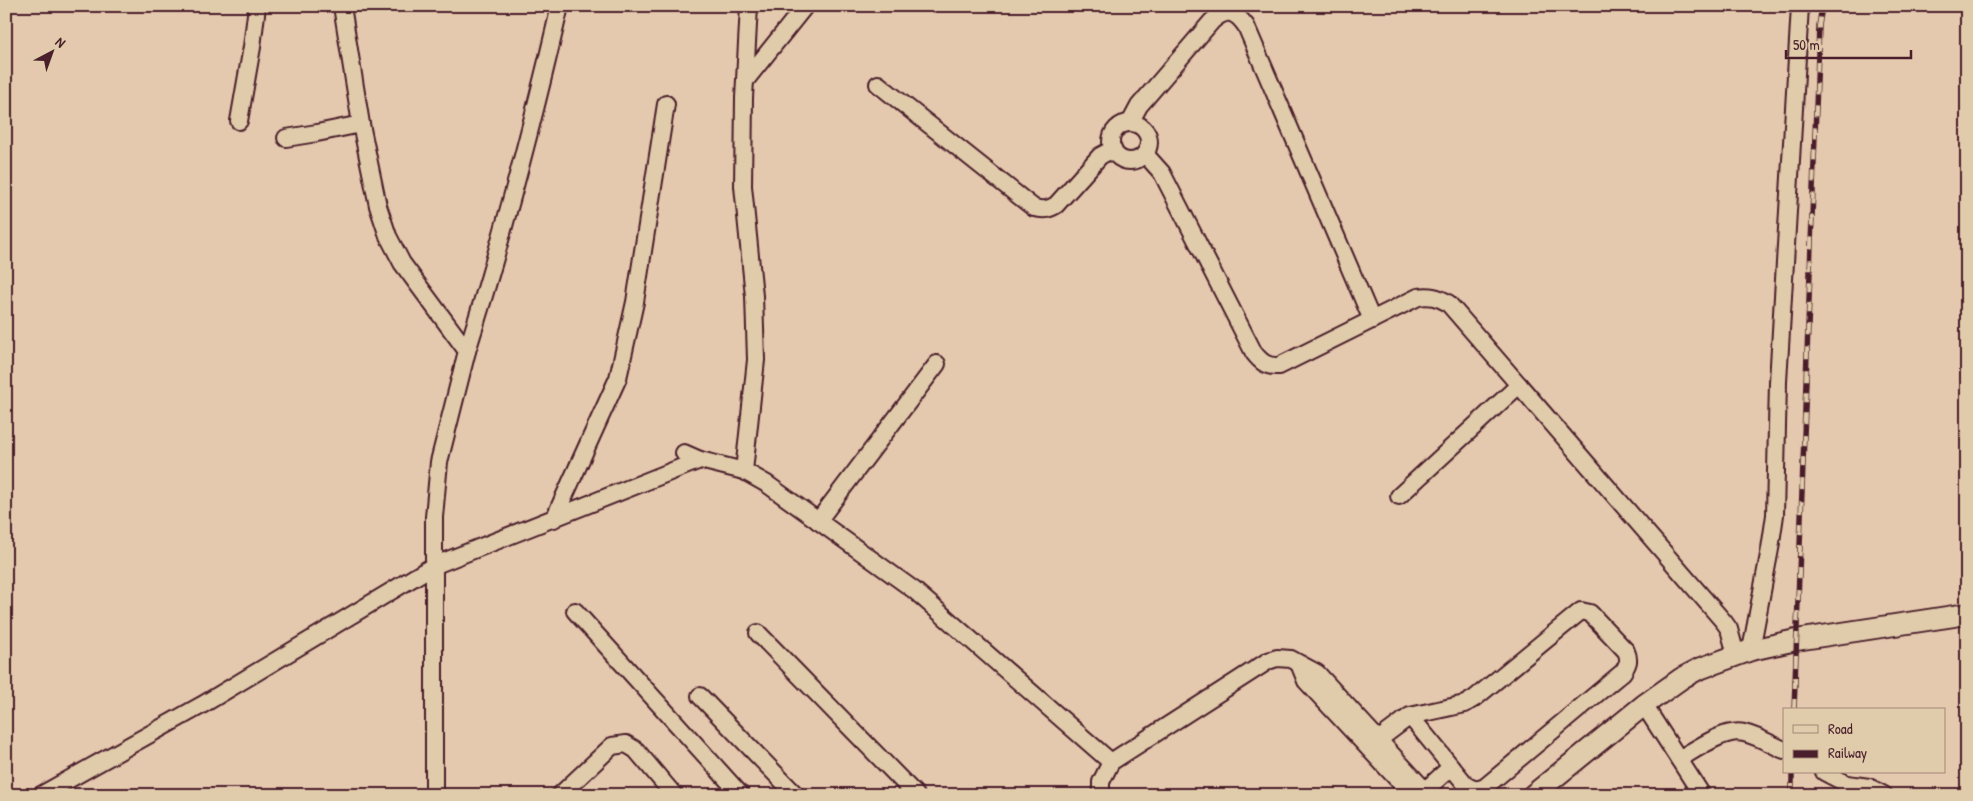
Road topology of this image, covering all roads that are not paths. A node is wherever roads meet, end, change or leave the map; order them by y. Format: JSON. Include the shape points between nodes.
{"nodes":[{"id":1,"x":257,"y":6,"type":"edge"},
{"id":2,"x":342,"y":6,"type":"edge"},
{"id":3,"x":560,"y":6,"type":"edge"},
{"id":4,"x":749,"y":6,"type":"edge"},
{"id":5,"x":805,"y":6,"type":"edge"},
{"id":6,"x":1800,"y":6,"type":"edge"},
{"id":7,"x":745,"y":82,"type":"junction"},
{"id":8,"x":878,"y":84,"type":"dead end"},
{"id":9,"x":666,"y":104,"type":"dead end"},
{"id":10,"x":240,"y":121,"type":"dead end"},
{"id":11,"x":1130,"y":123,"type":"junction"},
{"id":12,"x":361,"y":124,"type":"junction"},
{"id":13,"x":286,"y":138,"type":"dead end"},
{"id":14,"x":1113,"y":149,"type":"junction"},
{"id":15,"x":1145,"y":154,"type":"junction"},
{"id":16,"x":1372,"y":320,"type":"junction"},
{"id":17,"x":467,"y":351,"type":"junction"},
{"id":18,"x":937,"y":364,"type":"dead end"},
{"id":19,"x":1519,"y":385,"type":"junction"},
{"id":20,"x":684,"y":453,"type":"dead end"},
{"id":21,"x":700,"y":460,"type":"junction"},
{"id":22,"x":744,"y":471,"type":"junction"},
{"id":23,"x":1398,"y":496,"type":"dead end"},
{"id":24,"x":554,"y":519,"type":"junction"},
{"id":25,"x":818,"y":521,"type":"junction"},
{"id":26,"x":434,"y":566,"type":"junction"},
{"id":27,"x":575,"y":611,"type":"dead end"},
{"id":28,"x":1967,"y":614,"type":"edge"},
{"id":29,"x":758,"y":632,"type":"dead end"},
{"id":30,"x":1743,"y":653,"type":"junction"},
{"id":31,"x":700,"y":696,"type":"dead end"},
{"id":32,"x":1644,"y":705,"type":"junction"},
{"id":33,"x":1410,"y":716,"type":"junction"},
{"id":34,"x":1373,"y":743,"type":"junction"},
{"id":35,"x":1783,"y":750,"type":"edge"},
{"id":36,"x":1679,"y":759,"type":"junction"},
{"id":37,"x":1111,"y":762,"type":"junction"},
{"id":38,"x":1451,"y":767,"type":"junction"},
{"id":39,"x":1828,"y":774,"type":"edge"},
{"id":40,"x":732,"y":792,"type":"edge"},
{"id":41,"x":1421,"y":794,"type":"edge"},
{"id":42,"x":41,"y":795,"type":"edge"},
{"id":43,"x":434,"y":795,"type":"edge"},
{"id":44,"x":560,"y":795,"type":"edge"},
{"id":45,"x":674,"y":795,"type":"edge"},
{"id":46,"x":796,"y":795,"type":"edge"},
{"id":47,"x":916,"y":795,"type":"edge"},
{"id":48,"x":1101,"y":795,"type":"edge"},
{"id":49,"x":1533,"y":795,"type":"edge"},
{"id":50,"x":1702,"y":795,"type":"edge"},
{"id":51,"x":1884,"y":795,"type":"edge"}],
"edges":[{"from":1,"to":10,"type":"street"},
{"from":2,"to":12,"type":"street"},
{"from":3,"to":17,"type":"street","via":[[541,88]]},
{"from":4,"to":7,"type":"street"},
{"from":5,"to":7,"type":"street"},
{"from":6,"to":30,"type":"street","via":[[1778,382],[1775,515],[1770,549]]},
{"from":7,"to":22,"type":"street","via":[[744,186],[756,360]]},
{"from":8,"to":14,"type":"street","via":[[1034,208],[1042,210],[1056,205],[1100,156]]},
{"from":9,"to":24,"type":"street","via":[[635,302],[618,378]]},
{"from":11,"to":14,"type":"street","via":[[1115,131]]},
{"from":11,"to":15,"type":"street","via":[[1142,127],[1148,136]]},
{"from":11,"to":16,"type":"street","via":[[1138,106],[1212,21],[1229,12],[1239,16]]},
{"from":12,"to":13,"type":"street"},
{"from":12,"to":17,"type":"street","via":[[378,206],[388,236],[402,263]]},
{"from":14,"to":15,"type":"street","via":[[1127,160]]},
{"from":15,"to":16,"type":"street","via":[[1162,173],[1254,353],[1265,364],[1279,366]]},
{"from":16,"to":19,"type":"street","via":[[1418,297],[1429,295],[1439,298],[1448,303]]},
{"from":17,"to":26,"type":"street","via":[[439,462]]},
{"from":18,"to":25,"type":"street"},
{"from":19,"to":23,"type":"street"},
{"from":19,"to":30,"type":"street","via":[[1724,622]]},
{"from":20,"to":21,"type":"street"},
{"from":21,"to":22,"type":"street"},
{"from":21,"to":24,"type":"street"},
{"from":22,"to":25,"type":"street"},
{"from":24,"to":26,"type":"street"},
{"from":25,"to":37,"type":"street","via":[[914,590]]},
{"from":26,"to":42,"type":"street","via":[[202,705]]},
{"from":26,"to":43,"type":"street"},
{"from":27,"to":40,"type":"street"},
{"from":28,"to":30,"type":"main road","via":[[1796,640]]},
{"from":29,"to":47,"type":"street"},
{"from":30,"to":32,"type":"main road","via":[[1699,669]]},
{"from":31,"to":46,"type":"street"},
{"from":32,"to":36,"type":"street"},
{"from":32,"to":49,"type":"main road"},
{"from":33,"to":34,"type":"street"},
{"from":33,"to":38,"type":"street"},
{"from":33,"to":38,"type":"street","via":[[1465,704],[1475,698],[1581,611],[1590,613],[1626,651],[1629,662],[1623,672],[1485,787],[1473,790]]},
{"from":34,"to":37,"type":"street","via":[[1306,681],[1300,666],[1284,658],[1268,661]]},
{"from":34,"to":41,"type":"street"},
{"from":35,"to":36,"type":"street","via":[[1738,732],[1722,736]]},
{"from":36,"to":50,"type":"street"},
{"from":37,"to":48,"type":"street","via":[[1102,782]]},
{"from":38,"to":41,"type":"street"},
{"from":39,"to":51,"type":"street","via":[[1847,784],[1869,787]]},
{"from":44,"to":45,"type":"street","via":[[612,746],[626,744],[636,750]]}]}
